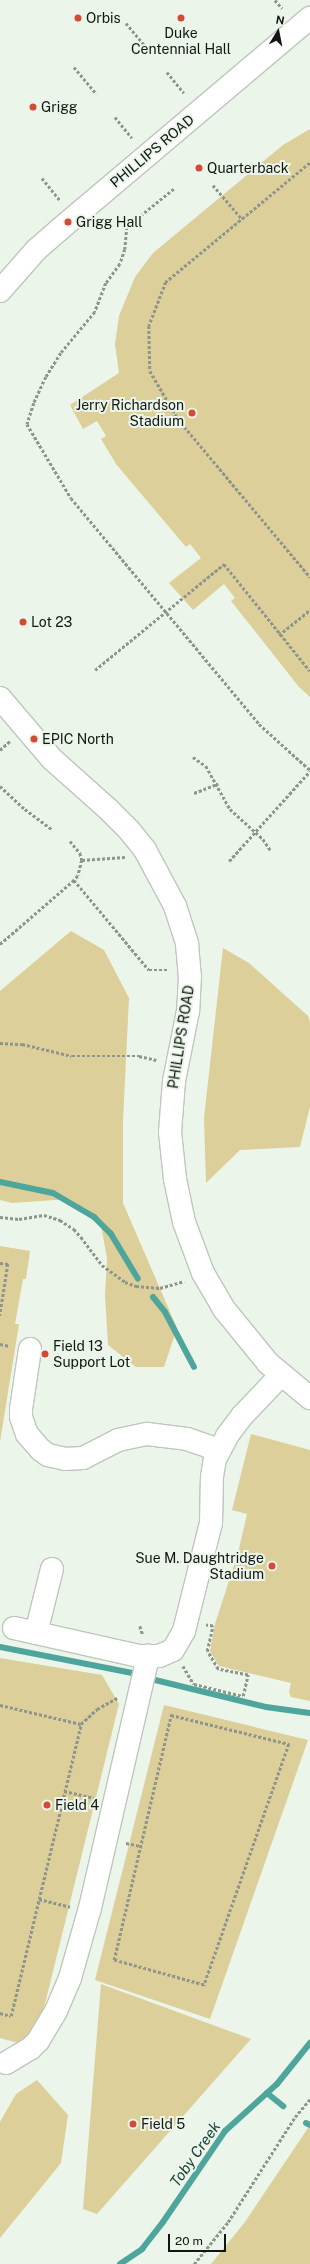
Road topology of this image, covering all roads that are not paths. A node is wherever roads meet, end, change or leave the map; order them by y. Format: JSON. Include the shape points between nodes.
{"nodes":[{"id":1,"x":310,"y":18,"type":"edge"},
{"id":2,"x":0,"y":291,"type":"edge"},
{"id":3,"x":0,"y":698,"type":"edge"},
{"id":4,"x":30,"y":1349,"type":"dead end"},
{"id":5,"x":281,"y":1375,"type":"junction"},
{"id":6,"x":310,"y":1398,"type":"edge"},
{"id":7,"x":219,"y":1450,"type":"junction"},
{"id":8,"x":52,"y":1569,"type":"dead end"},
{"id":9,"x":14,"y":1628,"type":"dead end"},
{"id":10,"x":36,"y":1633,"type":"junction"},
{"id":11,"x":148,"y":1656,"type":"junction"},
{"id":12,"x":6,"y":2063,"type":"dead end"}],
"edges":[{"from":1,"to":2,"type":"street","name":"PHILLIPS ROAD","via":[[36,250]]},
{"from":3,"to":5,"type":"street","name":"PHILLIPS ROAD","via":[[52,759],[129,830],[152,862],[175,906],[187,944],[190,976],[188,1010],[174,1081],[171,1116],[172,1161],[179,1202],[194,1250],[213,1292],[241,1333]]},
{"from":4,"to":7,"type":"street","via":[[21,1418],[33,1443],[48,1455],[65,1459],[83,1458],[118,1440],[147,1434],[187,1439]]},
{"from":5,"to":6,"type":"street","name":"PHILLIPS ROAD"},
{"from":5,"to":7,"type":"street","via":[[243,1415]]},
{"from":7,"to":11,"type":"street","via":[[213,1472],[213,1516],[184,1631],[170,1652]]},
{"from":8,"to":10,"type":"street"},
{"from":9,"to":10,"type":"street"},
{"from":10,"to":11,"type":"street"},
{"from":11,"to":12,"type":"street","via":[[78,1954],[56,2011],[38,2041]]}]}
